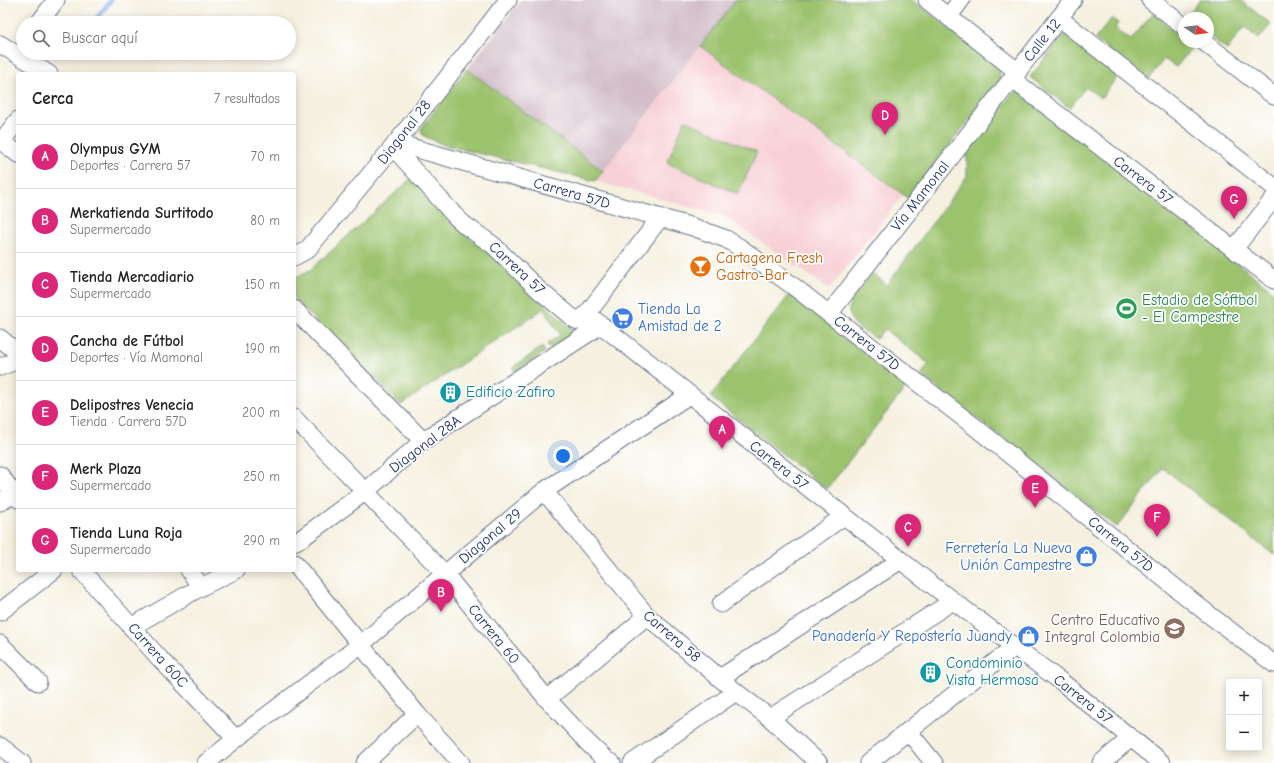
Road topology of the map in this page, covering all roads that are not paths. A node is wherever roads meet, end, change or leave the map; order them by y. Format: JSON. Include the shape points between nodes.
{"nodes":[{"id":1,"x":56,"y":0,"type":"edge"},
{"id":2,"x":508,"y":0,"type":"edge"},
{"id":3,"x":927,"y":0,"type":"edge"},
{"id":4,"x":961,"y":0,"type":"edge"},
{"id":5,"x":1073,"y":0,"type":"edge"},
{"id":6,"x":1150,"y":0,"type":"edge"},
{"id":7,"x":44,"y":16,"type":"edge"},
{"id":8,"x":949,"y":16,"type":"junction"},
{"id":9,"x":1059,"y":18,"type":"junction"},
{"id":10,"x":1178,"y":21,"type":"edge"},
{"id":11,"x":0,"y":44,"type":"edge"},
{"id":12,"x":16,"y":48,"type":"edge"},
{"id":13,"x":1212,"y":48,"type":"edge"},
{"id":14,"x":33,"y":60,"type":"edge"},
{"id":15,"x":48,"y":72,"type":"edge"},
{"id":16,"x":1015,"y":75,"type":"junction"},
{"id":17,"x":1274,"y":96,"type":"edge"},
{"id":18,"x":16,"y":122,"type":"edge"},
{"id":19,"x":1,"y":141,"type":"edge"},
{"id":20,"x":395,"y":145,"type":"junction"},
{"id":21,"x":16,"y":152,"type":"edge"},
{"id":22,"x":1274,"y":187,"type":"edge"},
{"id":23,"x":1274,"y":198,"type":"edge"},
{"id":24,"x":660,"y":218,"type":"junction"},
{"id":25,"x":1234,"y":249,"type":"junction"},
{"id":26,"x":296,"y":256,"type":"edge"},
{"id":27,"x":1274,"y":280,"type":"edge"},
{"id":28,"x":296,"y":311,"type":"edge"},
{"id":29,"x":586,"y":314,"type":"junction"},
{"id":30,"x":829,"y":314,"type":"junction"},
{"id":31,"x":601,"y":325,"type":"junction"},
{"id":32,"x":0,"y":338,"type":"edge"},
{"id":33,"x":16,"y":351,"type":"edge"},
{"id":34,"x":16,"y":361,"type":"edge"},
{"id":35,"x":0,"y":367,"type":"edge"},
{"id":36,"x":689,"y":395,"type":"junction"},
{"id":37,"x":296,"y":420,"type":"edge"},
{"id":38,"x":423,"y":442,"type":"junction"},
{"id":39,"x":0,"y":475,"type":"edge"},
{"id":40,"x":366,"y":491,"type":"junction"},
{"id":41,"x":544,"y":491,"type":"junction"},
{"id":42,"x":11,"y":499,"type":"edge"},
{"id":43,"x":844,"y":516,"type":"junction"},
{"id":44,"x":296,"y":541,"type":"edge"},
{"id":45,"x":901,"y":560,"type":"junction"},
{"id":46,"x":296,"y":565,"type":"edge"},
{"id":47,"x":51,"y":572,"type":"edge"},
{"id":48,"x":83,"y":572,"type":"edge"},
{"id":49,"x":190,"y":572,"type":"edge"},
{"id":50,"x":232,"y":572,"type":"edge"},
{"id":51,"x":445,"y":574,"type":"junction"},
{"id":52,"x":201,"y":586,"type":"junction"},
{"id":53,"x":953,"y":601,"type":"junction"},
{"id":54,"x":721,"y":604,"type":"dead end"},
{"id":55,"x":0,"y":612,"type":"edge"},
{"id":56,"x":647,"y":616,"type":"junction"},
{"id":57,"x":131,"y":627,"type":"junction"},
{"id":58,"x":0,"y":644,"type":"edge"},
{"id":59,"x":360,"y":645,"type":"junction"},
{"id":60,"x":1014,"y":646,"type":"junction"},
{"id":61,"x":1274,"y":664,"type":"edge"},
{"id":62,"x":720,"y":678,"type":"junction"},
{"id":63,"x":38,"y":682,"type":"dead end"},
{"id":64,"x":736,"y":692,"type":"junction"},
{"id":65,"x":547,"y":699,"type":"junction"},
{"id":66,"x":417,"y":714,"type":"junction"},
{"id":67,"x":770,"y":718,"type":"junction"},
{"id":68,"x":908,"y":732,"type":"junction"},
{"id":69,"x":1131,"y":738,"type":"junction"},
{"id":70,"x":236,"y":739,"type":"junction"},
{"id":71,"x":0,"y":746,"type":"edge"},
{"id":72,"x":22,"y":763,"type":"edge"},
{"id":73,"x":206,"y":763,"type":"edge"},
{"id":74,"x":364,"y":763,"type":"edge"},
{"id":75,"x":461,"y":763,"type":"edge"},
{"id":76,"x":612,"y":763,"type":"edge"},
{"id":77,"x":632,"y":763,"type":"edge"},
{"id":78,"x":819,"y":763,"type":"edge"},
{"id":79,"x":868,"y":763,"type":"edge"},
{"id":80,"x":934,"y":763,"type":"edge"},
{"id":81,"x":1101,"y":763,"type":"edge"},
{"id":82,"x":1162,"y":763,"type":"edge"}],
"edges":[{"from":1,"to":7,"type":"street"},
{"from":2,"to":20,"type":"street","name":"Diagonal 28"},
{"from":3,"to":8,"type":"street","name":"Carrera 57"},
{"from":4,"to":8,"type":"street"},
{"from":5,"to":9,"type":"street","name":"Calle 12"},
{"from":6,"to":10,"type":"street"},
{"from":8,"to":16,"type":"street","name":"Carrera 57"},
{"from":9,"to":16,"type":"street","name":"Calle 12"},
{"from":9,"to":22,"type":"street"},
{"from":11,"to":12,"type":"street"},
{"from":13,"to":17,"type":"street"},
{"from":14,"to":15,"type":"street"},
{"from":16,"to":25,"type":"street","name":"Carrera 57"},
{"from":16,"to":30,"type":"street","name":"Vía Mamonal"},
{"from":18,"to":19,"type":"street"},
{"from":19,"to":21,"type":"street"},
{"from":20,"to":24,"type":"street","name":"Carrera 57D"},
{"from":20,"to":26,"type":"street","name":"Diagonal 28","via":[[307,250]]},
{"from":20,"to":29,"type":"street","name":"Carrera 57","via":[[466,226],[493,245],[539,290],[574,319],[578,321]]},
{"from":23,"to":25,"type":"street"},
{"from":24,"to":29,"type":"street"},
{"from":24,"to":30,"type":"street","name":"Carrera 57D","via":[[726,239]]},
{"from":25,"to":27,"type":"street","name":"Carrera 57"},
{"from":28,"to":38,"type":"street"},
{"from":29,"to":31,"type":"street","name":"Carrera 57"},
{"from":30,"to":61,"type":"street","name":"Carrera 57D"},
{"from":31,"to":36,"type":"street","name":"Carrera 57"},
{"from":31,"to":38,"type":"street","name":"Diagonal 28A"},
{"from":32,"to":33,"type":"street"},
{"from":34,"to":35,"type":"street"},
{"from":36,"to":41,"type":"street","name":"Diagonal 29"},
{"from":36,"to":43,"type":"street","name":"Carrera 57"},
{"from":37,"to":40,"type":"street","name":"Carrera 60"},
{"from":38,"to":40,"type":"street","name":"Diagonal 28A"},
{"from":39,"to":42,"type":"street"},
{"from":40,"to":44,"type":"street","name":"Diagonal 28A"},
{"from":40,"to":51,"type":"street","name":"Carrera 60"},
{"from":41,"to":51,"type":"street","name":"Diagonal 29"},
{"from":41,"to":56,"type":"street","name":"Carrera 58"},
{"from":43,"to":45,"type":"street","name":"Carrera 57"},
{"from":43,"to":54,"type":"street"},
{"from":45,"to":53,"type":"street","name":"Carrera 57"},
{"from":45,"to":62,"type":"street"},
{"from":46,"to":59,"type":"street"},
{"from":47,"to":55,"type":"street"},
{"from":48,"to":57,"type":"street","name":"Carrera 60C"},
{"from":49,"to":52,"type":"street"},
{"from":50,"to":52,"type":"street"},
{"from":51,"to":59,"type":"street","name":"Diagonal 29"},
{"from":51,"to":65,"type":"street","name":"Carrera 60"},
{"from":52,"to":57,"type":"street"},
{"from":53,"to":60,"type":"street","name":"Carrera 57"},
{"from":53,"to":67,"type":"street"},
{"from":56,"to":62,"type":"street","name":"Carrera 58"},
{"from":56,"to":65,"type":"street"},
{"from":57,"to":70,"type":"street","name":"Carrera 60C"},
{"from":58,"to":63,"type":"street"},
{"from":59,"to":66,"type":"street"},
{"from":59,"to":70,"type":"street","name":"Diagonal 29"},
{"from":60,"to":68,"type":"street"},
{"from":60,"to":69,"type":"street","name":"Carrera 57"},
{"from":62,"to":64,"type":"street","name":"Carrera 58"},
{"from":64,"to":67,"type":"street","name":"Carrera 58"},
{"from":64,"to":77,"type":"street"},
{"from":65,"to":76,"type":"street","name":"Carrera 60","via":[[589,744]]},
{"from":66,"to":74,"type":"street"},
{"from":66,"to":75,"type":"street"},
{"from":67,"to":78,"type":"street","name":"Carrera 58"},
{"from":68,"to":79,"type":"street"},
{"from":68,"to":80,"type":"street"},
{"from":69,"to":81,"type":"street"},
{"from":69,"to":82,"type":"street","name":"Carrera 57"},
{"from":70,"to":73,"type":"street","name":"Diagonal 29"},
{"from":71,"to":72,"type":"street"}]}
